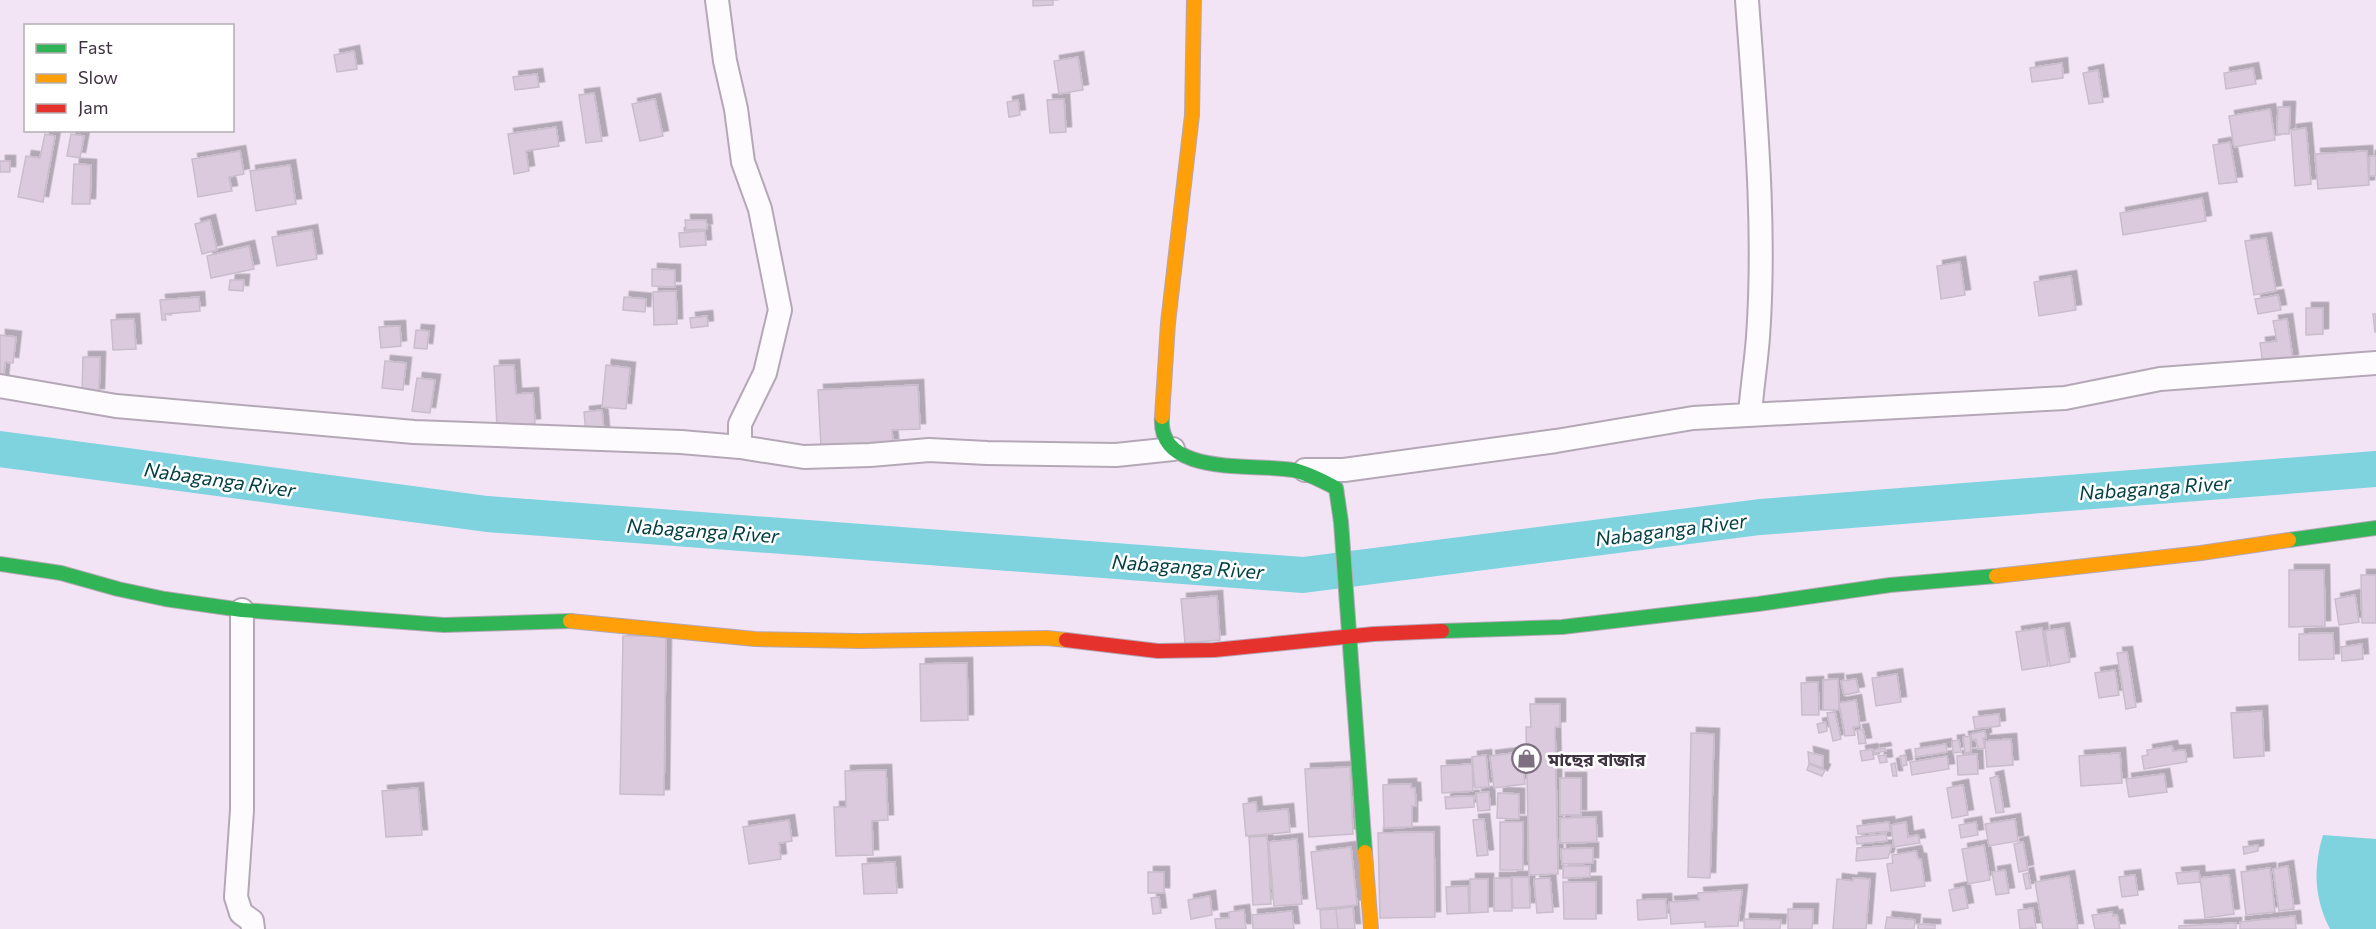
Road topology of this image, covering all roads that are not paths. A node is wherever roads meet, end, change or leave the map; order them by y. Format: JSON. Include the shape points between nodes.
{"nodes":[{"id":1,"x":717,"y":0,"type":"edge"},
{"id":2,"x":1194,"y":0,"type":"edge"},
{"id":3,"x":1747,"y":0,"type":"edge"},
{"id":4,"x":2376,"y":363,"type":"edge"},
{"id":5,"x":0,"y":386,"type":"edge"},
{"id":6,"x":1750,"y":414,"type":"junction"},
{"id":7,"x":740,"y":447,"type":"junction"},
{"id":8,"x":1173,"y":449,"type":"junction"},
{"id":9,"x":1293,"y":470,"type":"junction"},
{"id":10,"x":2376,"y":528,"type":"edge"},
{"id":11,"x":0,"y":564,"type":"edge"},
{"id":12,"x":242,"y":610,"type":"junction"},
{"id":13,"x":1349,"y":636,"type":"junction"},
{"id":14,"x":253,"y":929,"type":"edge"},
{"id":15,"x":1371,"y":929,"type":"edge"}],
"edges":[{"from":1,"to":7,"type":"street","via":[[743,162],[760,209],[780,310],[765,373],[740,424]]},
{"from":2,"to":8,"type":"street","via":[[1192,115],[1168,323],[1161,426]]},
{"from":3,"to":6,"type":"street","via":[[1760,238],[1758,338]]},
{"from":4,"to":6,"type":"street","via":[[2160,379],[2065,399]]},
{"from":5,"to":7,"type":"street","via":[[116,406],[414,432]]},
{"from":6,"to":9,"type":"street","via":[[1693,418],[1344,470]]},
{"from":7,"to":8,"type":"street","via":[[804,457],[929,450],[1116,455]]},
{"from":8,"to":9,"type":"street","via":[[1189,460],[1210,464]]},
{"from":9,"to":13,"type":"street","via":[[1336,488]]},
{"from":10,"to":13,"type":"street","via":[[2201,553],[1890,585],[1562,627]]},
{"from":11,"to":12,"type":"street","via":[[61,573],[165,599]]},
{"from":12,"to":13,"type":"street","via":[[444,624],[560,620],[755,639],[1047,638],[1158,651],[1214,650]]},
{"from":12,"to":14,"type":"street","via":[[242,810],[236,897],[241,914],[252,921]]},
{"from":13,"to":15,"type":"street"}]}
